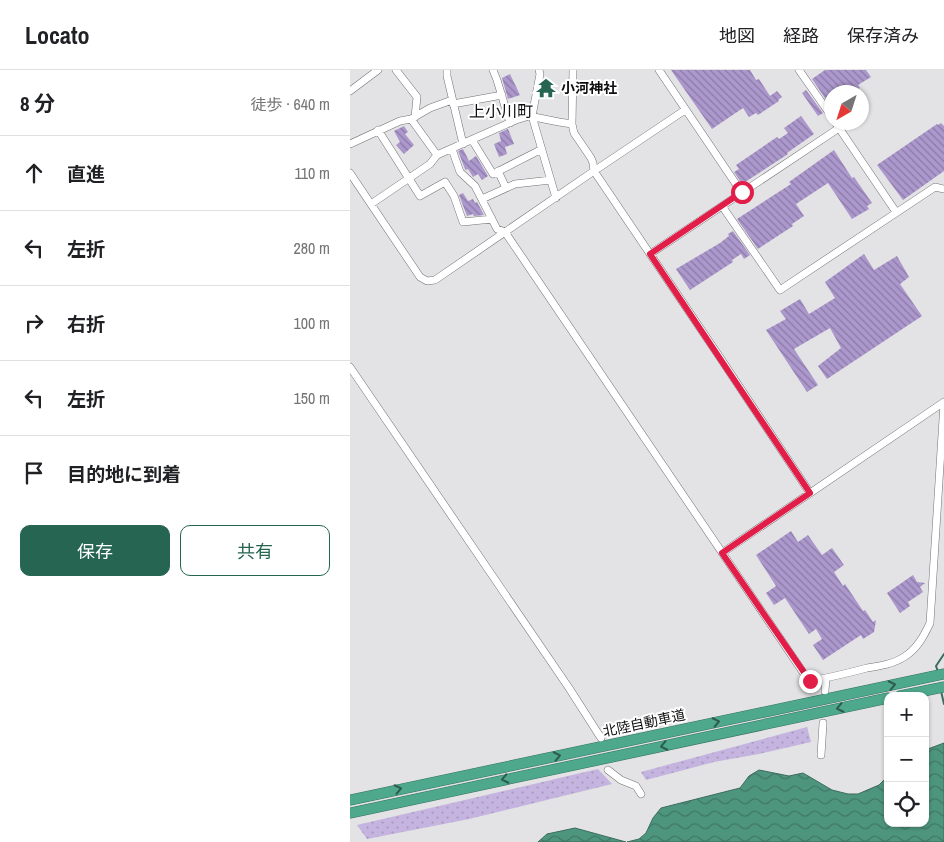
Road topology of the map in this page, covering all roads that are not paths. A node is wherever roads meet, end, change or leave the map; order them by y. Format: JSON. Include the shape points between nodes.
{"nodes":[{"id":1,"x":378,"y":70,"type":"edge"},
{"id":2,"x":396,"y":70,"type":"edge"},
{"id":3,"x":448,"y":70,"type":"edge"},
{"id":4,"x":493,"y":70,"type":"edge"},
{"id":5,"x":538,"y":70,"type":"edge"},
{"id":6,"x":573,"y":70,"type":"edge"},
{"id":7,"x":659,"y":70,"type":"edge"},
{"id":8,"x":799,"y":70,"type":"edge"},
{"id":9,"x":350,"y":91,"type":"edge"},
{"id":10,"x":502,"y":95,"type":"junction"},
{"id":11,"x":453,"y":102,"type":"junction"},
{"id":12,"x":824,"y":106,"type":"edge"},
{"id":13,"x":685,"y":110,"type":"junction"},
{"id":14,"x":532,"y":116,"type":"junction"},
{"id":15,"x":413,"y":118,"type":"junction"},
{"id":16,"x":510,"y":123,"type":"junction"},
{"id":17,"x":572,"y":124,"type":"junction"},
{"id":18,"x":378,"y":130,"type":"junction"},
{"id":19,"x":830,"y":130,"type":"edge"},
{"id":20,"x":840,"y":130,"type":"edge"},
{"id":21,"x":472,"y":140,"type":"junction"},
{"id":22,"x":350,"y":144,"type":"edge"},
{"id":23,"x":462,"y":144,"type":"junction"},
{"id":24,"x":452,"y":149,"type":"junction"},
{"id":25,"x":542,"y":149,"type":"junction"},
{"id":26,"x":437,"y":156,"type":"junction"},
{"id":27,"x":498,"y":171,"type":"junction"},
{"id":28,"x":594,"y":171,"type":"junction"},
{"id":29,"x":350,"y":174,"type":"edge"},
{"id":30,"x":409,"y":178,"type":"junction"},
{"id":31,"x":551,"y":180,"type":"junction"},
{"id":32,"x":506,"y":188,"type":"junction"},
{"id":33,"x":944,"y":189,"type":"edge"},
{"id":34,"x":742,"y":192,"type":"junction"},
{"id":35,"x":556,"y":198,"type":"junction"},
{"id":36,"x":482,"y":199,"type":"junction"},
{"id":37,"x":371,"y":204,"type":"junction"},
{"id":38,"x":722,"y":206,"type":"junction"},
{"id":39,"x":896,"y":212,"type":"junction"},
{"id":40,"x":492,"y":219,"type":"junction"},
{"id":41,"x":505,"y":232,"type":"junction"},
{"id":42,"x":650,"y":254,"type":"junction"},
{"id":43,"x":350,"y":366,"type":"edge"},
{"id":44,"x":944,"y":402,"type":"edge"},
{"id":45,"x":810,"y":493,"type":"junction"},
{"id":46,"x":722,"y":553,"type":"junction"},
{"id":47,"x":944,"y":674,"type":"edge"},
{"id":48,"x":826,"y":678,"type":"junction"},
{"id":49,"x":939,"y":688,"type":"edge"},
{"id":50,"x":825,"y":691,"type":"dead end"},
{"id":51,"x":920,"y":692,"type":"edge"},
{"id":52,"x":884,"y":699,"type":"edge"},
{"id":53,"x":823,"y":723,"type":"dead end"},
{"id":54,"x":601,"y":738,"type":"dead end"},
{"id":55,"x":821,"y":755,"type":"dead end"},
{"id":56,"x":608,"y":770,"type":"dead end"},
{"id":57,"x":641,"y":794,"type":"dead end"},
{"id":58,"x":350,"y":800,"type":"edge"},
{"id":59,"x":350,"y":812,"type":"edge"}],
"edges":[{"from":1,"to":9,"type":"street"},
{"from":2,"to":15,"type":"street","via":[[417,98]]},
{"from":3,"to":11,"type":"street"},
{"from":4,"to":10,"type":"street"},
{"from":5,"to":14,"type":"street","via":[[540,74]]},
{"from":6,"to":17,"type":"street"},
{"from":7,"to":13,"type":"street"},
{"from":8,"to":12,"type":"street"},
{"from":10,"to":11,"type":"street"},
{"from":10,"to":16,"type":"street"},
{"from":11,"to":15,"type":"street","via":[[430,108]]},
{"from":11,"to":23,"type":"street"},
{"from":13,"to":28,"type":"street"},
{"from":13,"to":34,"type":"street"},
{"from":14,"to":16,"type":"street"},
{"from":14,"to":17,"type":"street"},
{"from":14,"to":25,"type":"street"},
{"from":15,"to":18,"type":"street"},
{"from":15,"to":26,"type":"street"},
{"from":16,"to":21,"type":"street"},
{"from":17,"to":28,"type":"street","via":[[574,133],[591,158]]},
{"from":18,"to":22,"type":"street"},
{"from":18,"to":30,"type":"street"},
{"from":19,"to":34,"type":"street"},
{"from":20,"to":39,"type":"street"},
{"from":21,"to":23,"type":"street"},
{"from":21,"to":27,"type":"street","via":[[493,174]]},
{"from":23,"to":24,"type":"street"},
{"from":24,"to":26,"type":"street"},
{"from":24,"to":36,"type":"street","via":[[460,172],[475,186]]},
{"from":25,"to":27,"type":"street"},
{"from":25,"to":31,"type":"street"},
{"from":26,"to":30,"type":"street"},
{"from":27,"to":32,"type":"street"},
{"from":28,"to":35,"type":"street"},
{"from":28,"to":42,"type":"street"},
{"from":29,"to":37,"type":"street"},
{"from":30,"to":37,"type":"street"},
{"from":30,"to":40,"type":"street","via":[[420,196],[445,182],[463,222]]},
{"from":31,"to":32,"type":"street"},
{"from":31,"to":35,"type":"street"},
{"from":32,"to":36,"type":"street"},
{"from":33,"to":39,"type":"street","via":[[935,187]]},
{"from":34,"to":38,"type":"street"},
{"from":35,"to":41,"type":"street"},
{"from":36,"to":40,"type":"street"},
{"from":37,"to":41,"type":"street","via":[[424,280],[435,280]]},
{"from":38,"to":39,"type":"street","via":[[780,290]]},
{"from":38,"to":42,"type":"street"},
{"from":40,"to":41,"type":"street","via":[[497,229]]},
{"from":41,"to":46,"type":"street"},
{"from":42,"to":45,"type":"street"},
{"from":43,"to":54,"type":"street"},
{"from":44,"to":45,"type":"street"},
{"from":44,"to":48,"type":"street","via":[[930,623],[918,645],[902,658]]},
{"from":45,"to":46,"type":"street"},
{"from":46,"to":48,"type":"street","via":[[810,681]]},
{"from":58,"to":47,"type":"highway","name":"北陸自動車道","one_way":true},
{"from":48,"to":50,"type":"street"},
{"from":49,"to":51,"type":"highway"},
{"from":52,"to":59,"type":"highway","name":"北陸自動車道","one_way":true},
{"from":53,"to":55,"type":"street"},
{"from":56,"to":57,"type":"street","via":[[636,786]]}]}
